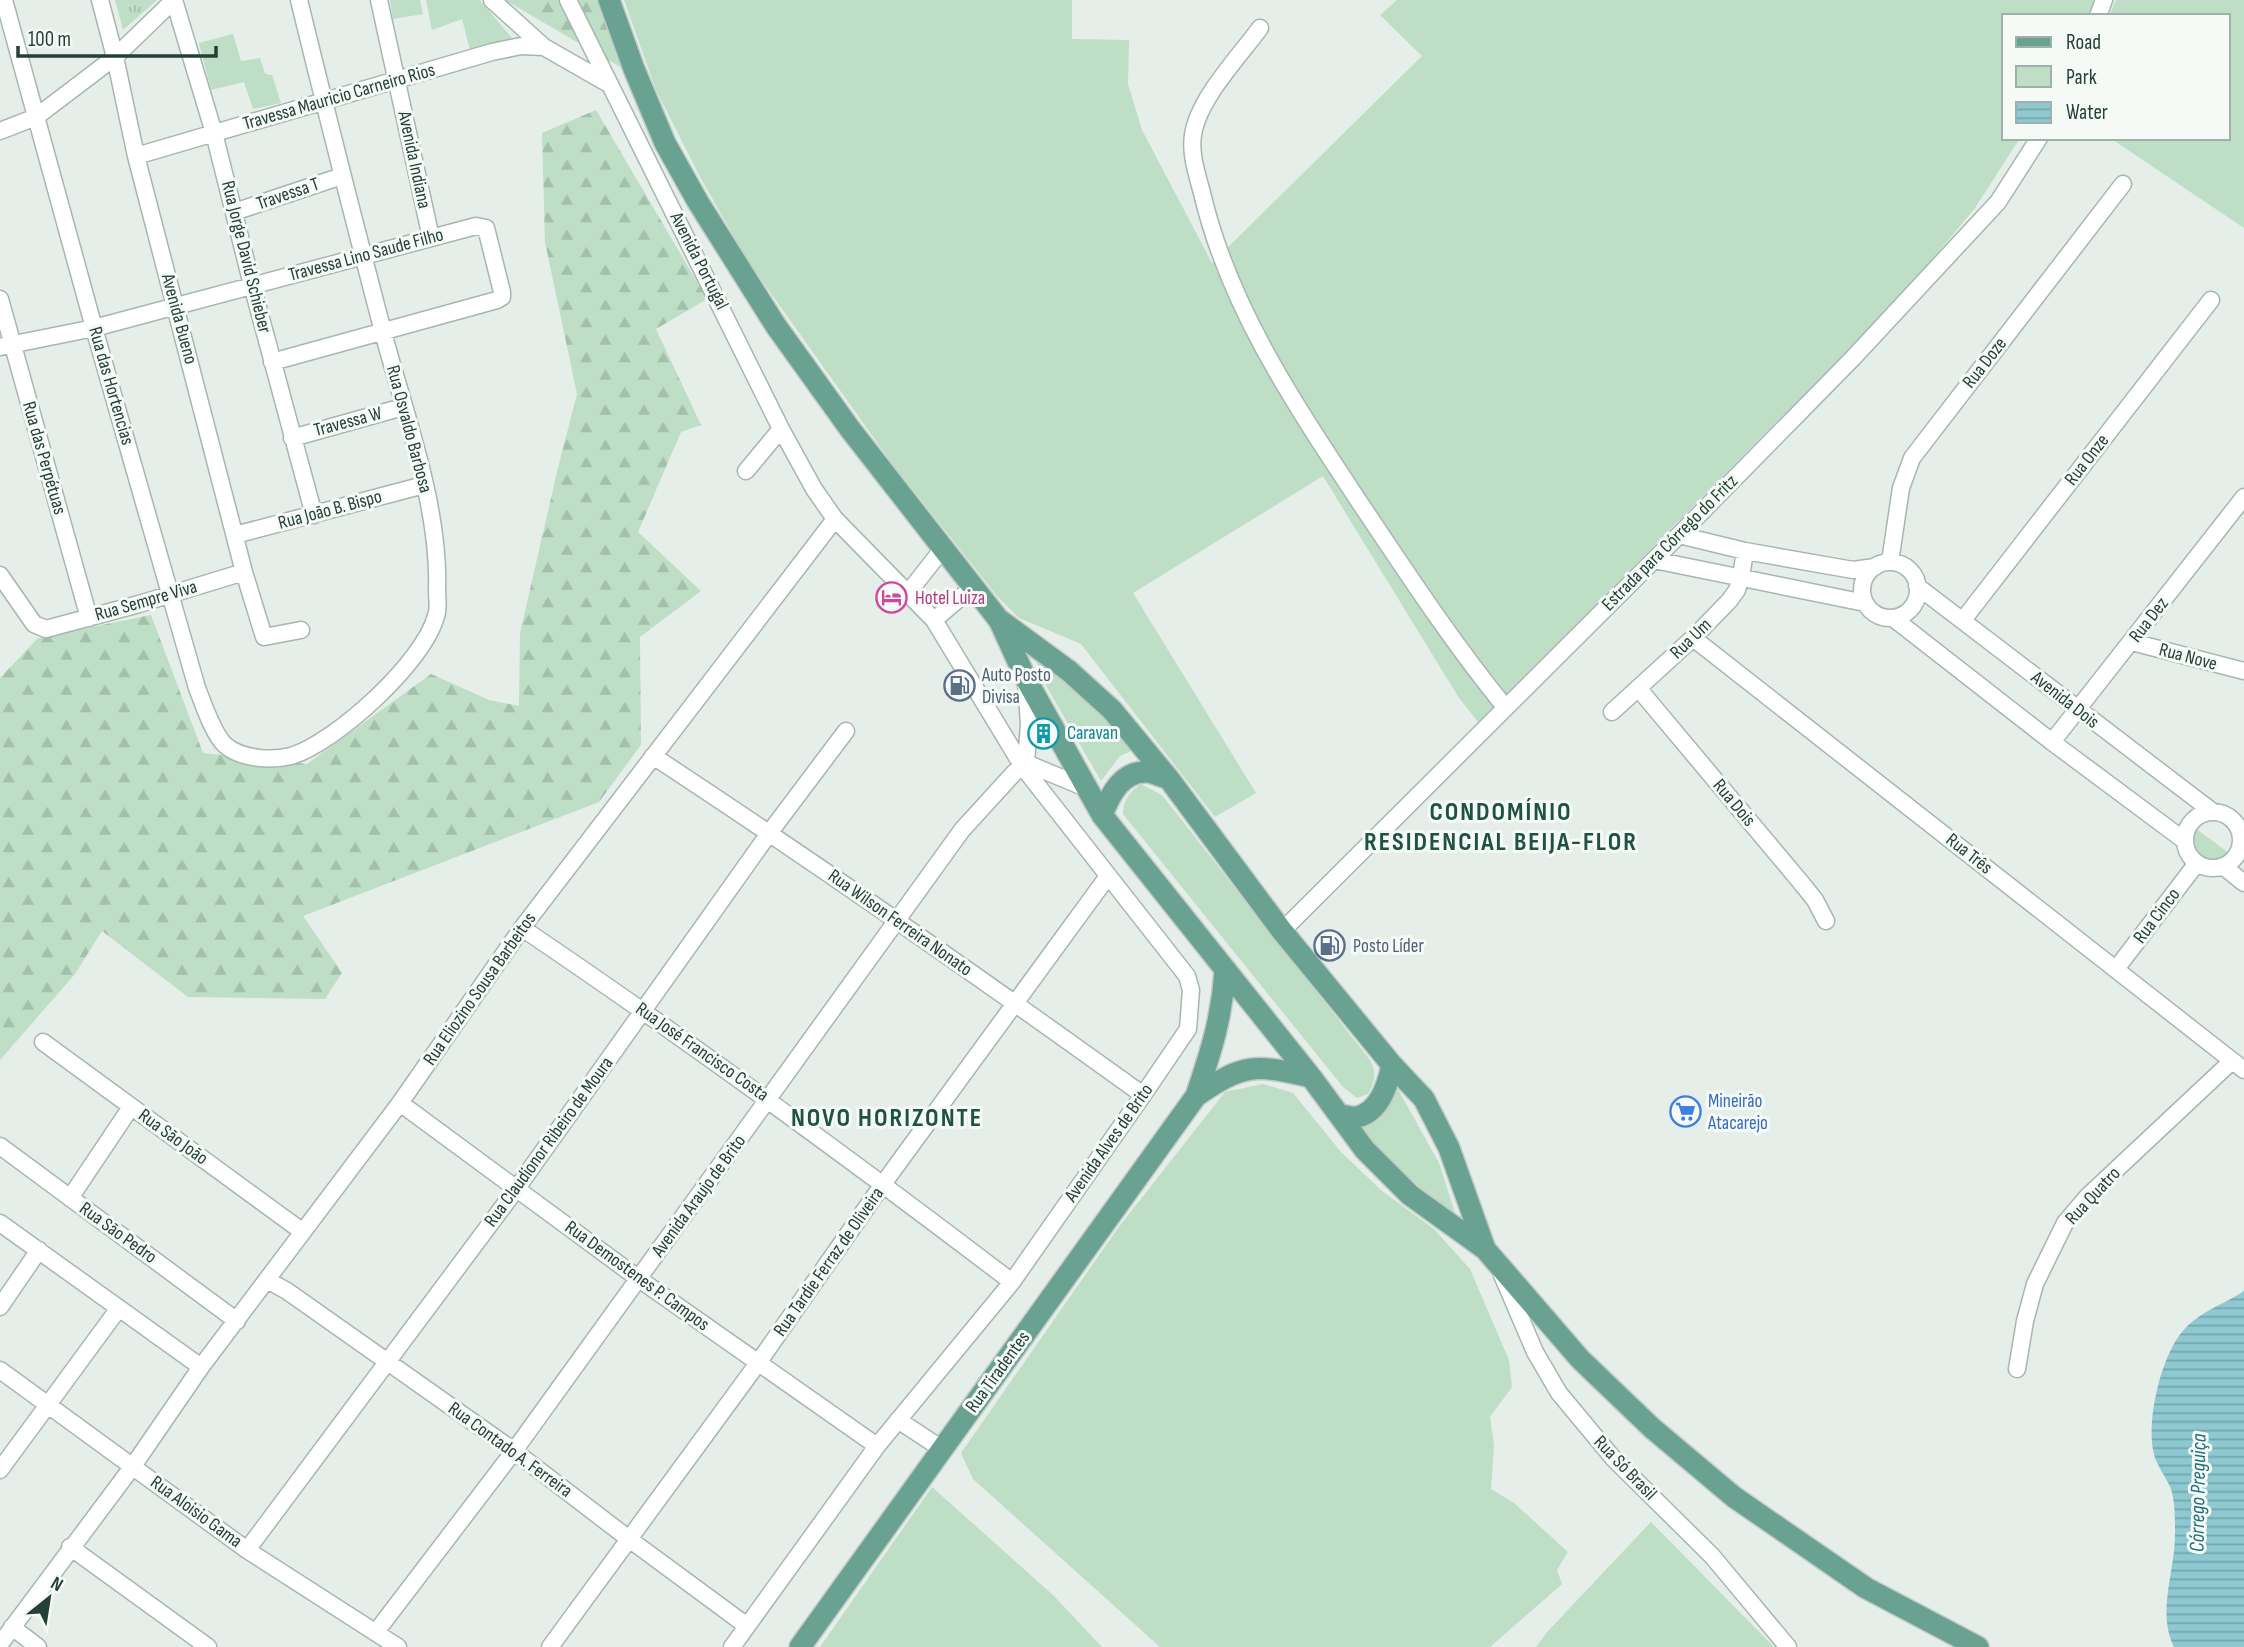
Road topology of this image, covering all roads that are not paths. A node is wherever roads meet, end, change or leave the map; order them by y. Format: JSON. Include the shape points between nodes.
{"nodes":[{"id":1,"x":4,"y":0,"type":"edge"},
{"id":2,"x":100,"y":0,"type":"edge"},
{"id":3,"x":174,"y":0,"type":"edge"},
{"id":4,"x":299,"y":0,"type":"edge"},
{"id":5,"x":379,"y":0,"type":"edge"},
{"id":6,"x":492,"y":0,"type":"edge"},
{"id":7,"x":568,"y":0,"type":"edge"},
{"id":8,"x":609,"y":0,"type":"edge"},
{"id":9,"x":1260,"y":28,"type":"dead end"},
{"id":10,"x":544,"y":47,"type":"junction"},
{"id":11,"x":115,"y":57,"type":"junction"},
{"id":12,"x":397,"y":80,"type":"junction"},
{"id":13,"x":607,"y":83,"type":"junction"},
{"id":14,"x":323,"y":100,"type":"junction"},
{"id":15,"x":36,"y":117,"type":"junction"},
{"id":16,"x":0,"y":131,"type":"edge"},
{"id":17,"x":214,"y":133,"type":"junction"},
{"id":18,"x":2038,"y":140,"type":"edge"},
{"id":19,"x":136,"y":156,"type":"junction"},
{"id":20,"x":342,"y":176,"type":"junction"},
{"id":21,"x":2123,"y":184,"type":"dead end"},
{"id":22,"x":234,"y":212,"type":"junction"},
{"id":23,"x":431,"y":238,"type":"junction"},
{"id":24,"x":363,"y":255,"type":"junction"},
{"id":25,"x":252,"y":285,"type":"junction"},
{"id":26,"x":0,"y":299,"type":"edge"},
{"id":27,"x":2211,"y":300,"type":"dead end"},
{"id":28,"x":176,"y":306,"type":"junction"},
{"id":29,"x":94,"y":328,"type":"junction"},
{"id":30,"x":383,"y":332,"type":"junction"},
{"id":31,"x":6,"y":346,"type":"edge"},
{"id":32,"x":272,"y":362,"type":"junction"},
{"id":33,"x":403,"y":407,"type":"junction"},
{"id":34,"x":781,"y":429,"type":"junction"},
{"id":35,"x":292,"y":438,"type":"junction"},
{"id":36,"x":746,"y":471,"type":"dead end"},
{"id":37,"x":424,"y":485,"type":"junction"},
{"id":38,"x":2244,"y":497,"type":"edge"},
{"id":39,"x":314,"y":515,"type":"junction"},
{"id":40,"x":835,"y":519,"type":"junction"},
{"id":41,"x":235,"y":535,"type":"junction"},
{"id":42,"x":1679,"y":536,"type":"junction"},
{"id":43,"x":944,"y":547,"type":"junction"},
{"id":44,"x":1745,"y":551,"type":"junction"},
{"id":45,"x":1654,"y":560,"type":"junction"},
{"id":46,"x":1882,"y":565,"type":"junction"},
{"id":47,"x":244,"y":572,"type":"junction"},
{"id":48,"x":0,"y":575,"type":"edge"},
{"id":49,"x":1741,"y":577,"type":"junction"},
{"id":50,"x":974,"y":586,"type":"junction"},
{"id":51,"x":1917,"y":586,"type":"junction"},
{"id":52,"x":908,"y":593,"type":"junction"},
{"id":53,"x":170,"y":595,"type":"junction"},
{"id":54,"x":1865,"y":603,"type":"junction"},
{"id":55,"x":89,"y":618,"type":"junction"},
{"id":56,"x":1893,"y":618,"type":"junction"},
{"id":57,"x":934,"y":620,"type":"junction"},
{"id":58,"x":999,"y":620,"type":"junction"},
{"id":59,"x":1962,"y":621,"type":"junction"},
{"id":60,"x":301,"y":630,"type":"dead end"},
{"id":61,"x":1693,"y":638,"type":"junction"},
{"id":62,"x":2132,"y":642,"type":"junction"},
{"id":63,"x":2244,"y":671,"type":"edge"},
{"id":64,"x":1026,"y":679,"type":"junction"},
{"id":65,"x":1638,"y":688,"type":"junction"},
{"id":66,"x":1505,"y":707,"type":"junction"},
{"id":67,"x":2078,"y":711,"type":"junction"},
{"id":68,"x":1612,"y":712,"type":"dead end"},
{"id":69,"x":846,"y":731,"type":"dead end"},
{"id":70,"x":2052,"y":743,"type":"junction"},
{"id":71,"x":246,"y":755,"type":"joint"},
{"id":72,"x":653,"y":756,"type":"junction"},
{"id":73,"x":1024,"y":765,"type":"junction"},
{"id":74,"x":1169,"y":779,"type":"junction"},
{"id":75,"x":1086,"y":788,"type":"junction"},
{"id":76,"x":2213,"y":812,"type":"junction"},
{"id":77,"x":1102,"y":815,"type":"junction"},
{"id":78,"x":770,"y":832,"type":"junction"},
{"id":79,"x":2242,"y":838,"type":"edge"},
{"id":80,"x":2185,"y":841,"type":"junction"},
{"id":81,"x":2197,"y":863,"type":"junction"},
{"id":82,"x":2223,"y":866,"type":"junction"},
{"id":83,"x":1108,"y":876,"type":"junction"},
{"id":84,"x":2244,"y":883,"type":"edge"},
{"id":85,"x":898,"y":920,"type":"junction"},
{"id":86,"x":1826,"y":921,"type":"dead end"},
{"id":87,"x":522,"y":928,"type":"junction"},
{"id":88,"x":1282,"y":931,"type":"junction"},
{"id":89,"x":2116,"y":969,"type":"junction"},
{"id":90,"x":1225,"y":971,"type":"junction"},
{"id":91,"x":1015,"y":1002,"type":"junction"},
{"id":92,"x":644,"y":1011,"type":"junction"},
{"id":93,"x":43,"y":1042,"type":"dead end"},
{"id":94,"x":1392,"y":1065,"type":"junction"},
{"id":95,"x":2238,"y":1065,"type":"edge"},
{"id":96,"x":1311,"y":1077,"type":"junction"},
{"id":97,"x":1143,"y":1095,"type":"junction"},
{"id":98,"x":1196,"y":1096,"type":"junction"},
{"id":99,"x":769,"y":1100,"type":"junction"},
{"id":100,"x":400,"y":1102,"type":"junction"},
{"id":101,"x":131,"y":1107,"type":"junction"},
{"id":102,"x":1339,"y":1115,"type":"junction"},
{"id":103,"x":0,"y":1146,"type":"edge"},
{"id":104,"x":883,"y":1184,"type":"junction"},
{"id":105,"x":517,"y":1188,"type":"junction"},
{"id":106,"x":71,"y":1198,"type":"junction"},
{"id":107,"x":0,"y":1223,"type":"edge"},
{"id":108,"x":303,"y":1232,"type":"junction"},
{"id":109,"x":39,"y":1250,"type":"junction"},
{"id":110,"x":1492,"y":1256,"type":"junction"},
{"id":111,"x":639,"y":1279,"type":"junction"},
{"id":112,"x":267,"y":1280,"type":"junction"},
{"id":113,"x":1012,"y":1282,"type":"junction"},
{"id":114,"x":0,"y":1307,"type":"edge"},
{"id":115,"x":119,"y":1308,"type":"junction"},
{"id":116,"x":237,"y":1321,"type":"junction"},
{"id":117,"x":387,"y":1361,"type":"junction"},
{"id":118,"x":758,"y":1363,"type":"junction"},
{"id":119,"x":201,"y":1367,"type":"junction"},
{"id":120,"x":2017,"y":1369,"type":"dead end"},
{"id":121,"x":0,"y":1370,"type":"edge"},
{"id":122,"x":48,"y":1405,"type":"junction"},
{"id":123,"x":898,"y":1420,"type":"junction"},
{"id":124,"x":877,"y":1446,"type":"junction"},
{"id":125,"x":942,"y":1449,"type":"junction"},
{"id":126,"x":514,"y":1451,"type":"junction"},
{"id":127,"x":133,"y":1466,"type":"junction"},
{"id":128,"x":0,"y":1471,"type":"edge"},
{"id":129,"x":629,"y":1539,"type":"junction"},
{"id":130,"x":70,"y":1547,"type":"junction"},
{"id":131,"x":247,"y":1550,"type":"junction"},
{"id":132,"x":747,"y":1626,"type":"junction"},
{"id":133,"x":12,"y":1628,"type":"junction"},
{"id":134,"x":385,"y":1641,"type":"edge"},
{"id":135,"x":0,"y":1644,"type":"edge"},
{"id":136,"x":38,"y":1647,"type":"edge"},
{"id":137,"x":208,"y":1647,"type":"edge"},
{"id":138,"x":550,"y":1647,"type":"edge"},
{"id":139,"x":732,"y":1647,"type":"edge"},
{"id":140,"x":800,"y":1647,"type":"edge"},
{"id":141,"x":1788,"y":1647,"type":"edge"},
{"id":142,"x":1978,"y":1647,"type":"edge"}],
"edges":[{"from":1,"to":15,"type":"street","name":"Rua das Hortencias"},
{"from":2,"to":11,"type":"street","name":"Avenida Bueno"},
{"from":3,"to":11,"type":"street"},
{"from":3,"to":17,"type":"street","name":"Rua Jorge David Schieber"},
{"from":4,"to":14,"type":"street","name":"Rua Osvaldo Barbosa"},
{"from":5,"to":12,"type":"street","name":"Avenida Indiana"},
{"from":6,"to":10,"type":"street"},
{"from":7,"to":13,"type":"street","name":"Avenida Portugal"},
{"from":8,"to":43,"type":"main road","via":[[665,143],[711,224],[850,429]]},
{"from":9,"to":66,"type":"street","via":[[1211,95],[1193,134],[1192,152],[1221,256],[1249,323],[1284,388],[1441,624]]},
{"from":10,"to":12,"type":"street","name":"Travessa Mauricio Carneiro Rios","via":[[492,52]]},
{"from":10,"to":13,"type":"street"},
{"from":11,"to":15,"type":"street"},
{"from":11,"to":19,"type":"street","name":"Avenida Bueno"},
{"from":12,"to":14,"type":"street","name":"Travessa Mauricio Carneiro Rios"},
{"from":12,"to":23,"type":"street","name":"Avenida Indiana"},
{"from":13,"to":34,"type":"street","name":"Avenida Portugal"},
{"from":14,"to":17,"type":"street","name":"Travessa Mauricio Carneiro Rios"},
{"from":14,"to":20,"type":"street","name":"Rua Osvaldo Barbosa"},
{"from":15,"to":16,"type":"street"},
{"from":15,"to":29,"type":"street","name":"Rua das Hortencias"},
{"from":17,"to":19,"type":"street","name":"Travessa Mauricio Carneiro Rios"},
{"from":17,"to":22,"type":"street","name":"Rua Jorge David Schieber"},
{"from":18,"to":42,"type":"street","name":"Estrada para Córrego do Fritz","via":[[1998,202],[1945,261]]},
{"from":19,"to":28,"type":"street","name":"Avenida Bueno"},
{"from":20,"to":22,"type":"street","name":"Travessa T"},
{"from":20,"to":24,"type":"street","name":"Rua Osvaldo Barbosa"},
{"from":21,"to":46,"type":"street","name":"Rua Doze","via":[[1912,458]]},
{"from":22,"to":25,"type":"street","name":"Rua Jorge David Schieber"},
{"from":23,"to":24,"type":"street","name":"Travessa Lino Saude Filho"},
{"from":23,"to":30,"type":"street","name":"Travessa Lino Saude Filho","via":[[476,226],[486,228],[502,297]]},
{"from":24,"to":25,"type":"street","name":"Travessa Lino Saude Filho"},
{"from":24,"to":30,"type":"street","name":"Rua Osvaldo Barbosa"},
{"from":25,"to":28,"type":"street","name":"Travessa Lino Saude Filho"},
{"from":25,"to":32,"type":"street","name":"Rua Jorge David Schieber"},
{"from":26,"to":31,"type":"street","name":"Rua das Perpétuas"},
{"from":27,"to":59,"type":"street","name":"Rua Onze"},
{"from":28,"to":29,"type":"street","name":"Travessa Lino Saude Filho"},
{"from":28,"to":41,"type":"street","name":"Avenida Bueno"},
{"from":29,"to":31,"type":"street","name":"Travessa Lino Saude Filho"},
{"from":29,"to":53,"type":"street","name":"Rua das Hortencias"},
{"from":30,"to":32,"type":"street"},
{"from":30,"to":33,"type":"street","name":"Rua Osvaldo Barbosa"},
{"from":31,"to":55,"type":"street","name":"Rua das Perpétuas"},
{"from":32,"to":35,"type":"street","name":"Rua Jorge David Schieber"},
{"from":33,"to":35,"type":"street","name":"Travessa W"},
{"from":33,"to":37,"type":"street","name":"Rua Osvaldo Barbosa"},
{"from":34,"to":36,"type":"street"},
{"from":34,"to":40,"type":"street","name":"Avenida Portugal"},
{"from":35,"to":39,"type":"street","name":"Rua Jorge David Schieber"},
{"from":37,"to":39,"type":"street","name":"Rua João B. Bispo"},
{"from":37,"to":71,"type":"street","name":"Rua Osvaldo Barbosa","via":[[436,539],[438,581],[437,616],[425,641],[351,721],[290,756],[266,759]]},
{"from":38,"to":62,"type":"street","name":"Rua Dez"},
{"from":39,"to":41,"type":"street","name":"Rua João B. Bispo"},
{"from":40,"to":52,"type":"street","name":"Avenida Alves de Brito"},
{"from":40,"to":72,"type":"street","name":"Rua Eliozino Sousa Barbeitos"},
{"from":41,"to":47,"type":"street","name":"Avenida Bueno"},
{"from":42,"to":44,"type":"street"},
{"from":42,"to":45,"type":"street","name":"Estrada para Córrego do Fritz"},
{"from":43,"to":50,"type":"main road"},
{"from":43,"to":52,"type":"street"},
{"from":44,"to":46,"type":"street","via":[[1853,570]]},
{"from":44,"to":49,"type":"street","name":"Rua Um"},
{"from":45,"to":49,"type":"street"},
{"from":45,"to":66,"type":"street","name":"Estrada para Córrego do Fritz"},
{"from":46,"to":51,"type":"street","name":"Avenida Dois","via":[[1898,564],[1911,572]]},
{"from":46,"to":54,"type":"street","via":[[1869,572],[1862,585]]},
{"from":47,"to":53,"type":"street","name":"Rua Sempre Viva"},
{"from":47,"to":60,"type":"street","name":"Avenida Bueno","via":[[264,637]]},
{"from":48,"to":55,"type":"street","name":"Rua Sempre Viva","via":[[34,624],[46,629]]},
{"from":49,"to":54,"type":"street"},
{"from":49,"to":61,"type":"street","name":"Rua Um","via":[[1729,601]]},
{"from":50,"to":57,"type":"street"},
{"from":50,"to":58,"type":"main road"},
{"from":51,"to":56,"type":"street","via":[[1911,609]]},
{"from":51,"to":59,"type":"street","name":"Avenida Dois"},
{"from":52,"to":57,"type":"street","name":"Avenida Alves de Brito"},
{"from":53,"to":55,"type":"street","name":"Rua Sempre Viva"},
{"from":53,"to":71,"type":"street","name":"Rua das Hortencias","via":[[209,717],[224,744]]},
{"from":54,"to":56,"type":"street","via":[[1880,616]]},
{"from":56,"to":70,"type":"street"},
{"from":57,"to":73,"type":"street","name":"Avenida Alves de Brito"},
{"from":58,"to":64,"type":"main road"},
{"from":58,"to":74,"type":"main road","via":[[1069,671],[1112,710]]},
{"from":59,"to":67,"type":"street","name":"Avenida Dois"},
{"from":61,"to":65,"type":"street","name":"Rua Um"},
{"from":61,"to":89,"type":"street","name":"Rua Três"},
{"from":62,"to":63,"type":"street","name":"Rua Nove"},
{"from":62,"to":67,"type":"street","name":"Rua Dez"},
{"from":64,"to":73,"type":"street","via":[[1029,724]]},
{"from":64,"to":75,"type":"main road"},
{"from":65,"to":68,"type":"street","name":"Rua Um"},
{"from":65,"to":86,"type":"street","name":"Rua Dois","via":[[1803,885]]},
{"from":66,"to":88,"type":"street","name":"Estrada para Córrego do Fritz"},
{"from":67,"to":70,"type":"street","name":"Rua Dez"},
{"from":67,"to":76,"type":"street","name":"Avenida Dois"},
{"from":69,"to":78,"type":"street","name":"Rua Claudionor Ribeiro de Moura"},
{"from":70,"to":80,"type":"street"},
{"from":72,"to":78,"type":"street","name":"Rua Wilson Ferreira Nonato"},
{"from":72,"to":87,"type":"street","name":"Rua Eliozino Sousa Barbeitos"},
{"from":73,"to":75,"type":"street"},
{"from":73,"to":83,"type":"street","name":"Avenida Alves de Brito"},
{"from":73,"to":85,"type":"street","name":"Avenida Araujo de Brito","via":[[962,830]]},
{"from":74,"to":77,"type":"main road","via":[[1148,772],[1133,774],[1119,783]]},
{"from":74,"to":88,"type":"main road"},
{"from":75,"to":77,"type":"main road"},
{"from":76,"to":79,"type":"street","name":"Avenida Dois","via":[[2228,817]]},
{"from":76,"to":80,"type":"street","via":[[2192,822]]},
{"from":77,"to":90,"type":"main road"},
{"from":78,"to":85,"type":"street","name":"Rua Wilson Ferreira Nonato"},
{"from":78,"to":92,"type":"street","name":"Rua Claudionor Ribeiro de Moura"},
{"from":79,"to":82,"type":"street","name":"Avenida Dois","via":[[2234,858]]},
{"from":80,"to":81,"type":"street"},
{"from":81,"to":82,"type":"street"},
{"from":81,"to":89,"type":"street","name":"Rua Cinco"},
{"from":82,"to":84,"type":"street"},
{"from":83,"to":91,"type":"street","name":"Rua Tardie Ferraz de Oliveira"},
{"from":83,"to":97,"type":"street","name":"Avenida Alves de Brito","via":[[1187,976],[1191,990],[1188,1029]]},
{"from":85,"to":91,"type":"street","name":"Rua Wilson Ferreira Nonato"},
{"from":85,"to":99,"type":"street","name":"Avenida Araujo de Brito"},
{"from":87,"to":92,"type":"street","name":"Rua José Francisco Costa"},
{"from":87,"to":100,"type":"street","name":"Rua Eliozino Sousa Barbeitos"},
{"from":88,"to":94,"type":"main road"},
{"from":89,"to":95,"type":"street","name":"Rua Três"},
{"from":90,"to":96,"type":"main road"},
{"from":90,"to":98,"type":"main road","name":"Rua Tiradentes","via":[[1215,1041]]},
{"from":91,"to":97,"type":"street","name":"Rua Wilson Ferreira Nonato"},
{"from":91,"to":104,"type":"street","name":"Rua Tardie Ferraz de Oliveira"},
{"from":92,"to":99,"type":"street","name":"Rua José Francisco Costa"},
{"from":92,"to":105,"type":"street","name":"Rua Claudionor Ribeiro de Moura"},
{"from":93,"to":101,"type":"street","name":"Rua São João"},
{"from":94,"to":102,"type":"main road","via":[[1389,1082],[1372,1108],[1357,1117]]},
{"from":94,"to":110,"type":"main road","via":[[1424,1099],[1437,1122]]},
{"from":95,"to":120,"type":"street","name":"Rua Quatro","via":[[2088,1196],[2065,1223],[2035,1284]]},
{"from":96,"to":98,"type":"main road","name":"Rua Tiradentes","via":[[1253,1068],[1225,1076]]},
{"from":96,"to":102,"type":"main road"},
{"from":97,"to":113,"type":"street","name":"Avenida Alves de Brito"},
{"from":98,"to":125,"type":"main road","name":"Rua Tiradentes"},
{"from":99,"to":104,"type":"street","name":"Rua José Francisco Costa"},
{"from":99,"to":111,"type":"street","name":"Avenida Araujo de Brito"},
{"from":100,"to":105,"type":"street","name":"Rua Demostenes P. Campos"},
{"from":100,"to":108,"type":"street","name":"Rua Eliozino Sousa Barbeitos"},
{"from":101,"to":106,"type":"street"},
{"from":101,"to":108,"type":"street","name":"Rua São João"},
{"from":102,"to":110,"type":"main road","via":[[1365,1150],[1410,1195]]},
{"from":103,"to":106,"type":"street","name":"Rua São Pedro"},
{"from":104,"to":113,"type":"street","name":"Rua José Francisco Costa"},
{"from":104,"to":118,"type":"street","name":"Rua Tardie Ferraz de Oliveira"},
{"from":105,"to":111,"type":"street","name":"Rua Demostenes P. Campos"},
{"from":105,"to":117,"type":"street","name":"Rua Claudionor Ribeiro de Moura"},
{"from":106,"to":116,"type":"street","name":"Rua São Pedro"},
{"from":107,"to":109,"type":"street"},
{"from":108,"to":112,"type":"street","name":"Rua Eliozino Sousa Barbeitos"},
{"from":109,"to":114,"type":"street"},
{"from":109,"to":115,"type":"street"},
{"from":110,"to":141,"type":"street","name":"Rua Só Brasil","via":[[1535,1352],[1559,1393],[1613,1458],[1712,1556]]},
{"from":110,"to":142,"type":"main road","via":[[1580,1359],[1734,1497],[1866,1588]]},
{"from":111,"to":118,"type":"street","name":"Rua Demostenes P. Campos"},
{"from":111,"to":126,"type":"street","name":"Avenida Araujo de Brito"},
{"from":112,"to":116,"type":"street","name":"Rua Eliozino Sousa Barbeitos"},
{"from":112,"to":117,"type":"street","name":"Rua Contado A. Ferreira"},
{"from":113,"to":123,"type":"street","name":"Avenida Alves de Brito"},
{"from":115,"to":119,"type":"street"},
{"from":115,"to":122,"type":"street"},
{"from":116,"to":119,"type":"street","name":"Rua Eliozino Sousa Barbeitos"},
{"from":117,"to":126,"type":"street","name":"Rua Contado A. Ferreira"},
{"from":117,"to":131,"type":"street","name":"Rua Claudionor Ribeiro de Moura"},
{"from":118,"to":124,"type":"street","name":"Rua Demostenes P. Campos"},
{"from":118,"to":129,"type":"street","name":"Rua Tardie Ferraz de Oliveira"},
{"from":119,"to":127,"type":"street","name":"Rua Eliozino Sousa Barbeitos"},
{"from":121,"to":122,"type":"street","name":"Rua Aloisio Gama"},
{"from":122,"to":127,"type":"street","name":"Rua Aloisio Gama"},
{"from":122,"to":128,"type":"street"},
{"from":123,"to":124,"type":"street","name":"Avenida Alves de Brito"},
{"from":123,"to":125,"type":"street"},
{"from":124,"to":132,"type":"street","name":"Avenida Alves de Brito"},
{"from":125,"to":140,"type":"main road","name":"Rua Tiradentes"},
{"from":126,"to":129,"type":"street","name":"Rua Contado A. Ferreira"},
{"from":126,"to":134,"type":"street","name":"Avenida Araujo de Brito"},
{"from":127,"to":130,"type":"street","name":"Rua Eliozino Sousa Barbeitos"},
{"from":127,"to":131,"type":"street","name":"Rua Aloisio Gama"},
{"from":129,"to":132,"type":"street","name":"Rua Contado A. Ferreira"},
{"from":129,"to":138,"type":"street","name":"Rua Tardie Ferraz de Oliveira"},
{"from":130,"to":133,"type":"street","name":"Rua Eliozino Sousa Barbeitos"},
{"from":130,"to":137,"type":"street"},
{"from":131,"to":134,"type":"street","name":"Rua Aloisio Gama"},
{"from":132,"to":139,"type":"street","name":"Avenida Alves de Brito"},
{"from":133,"to":135,"type":"street","name":"Rua Eliozino Sousa Barbeitos"},
{"from":133,"to":136,"type":"street"}]}
